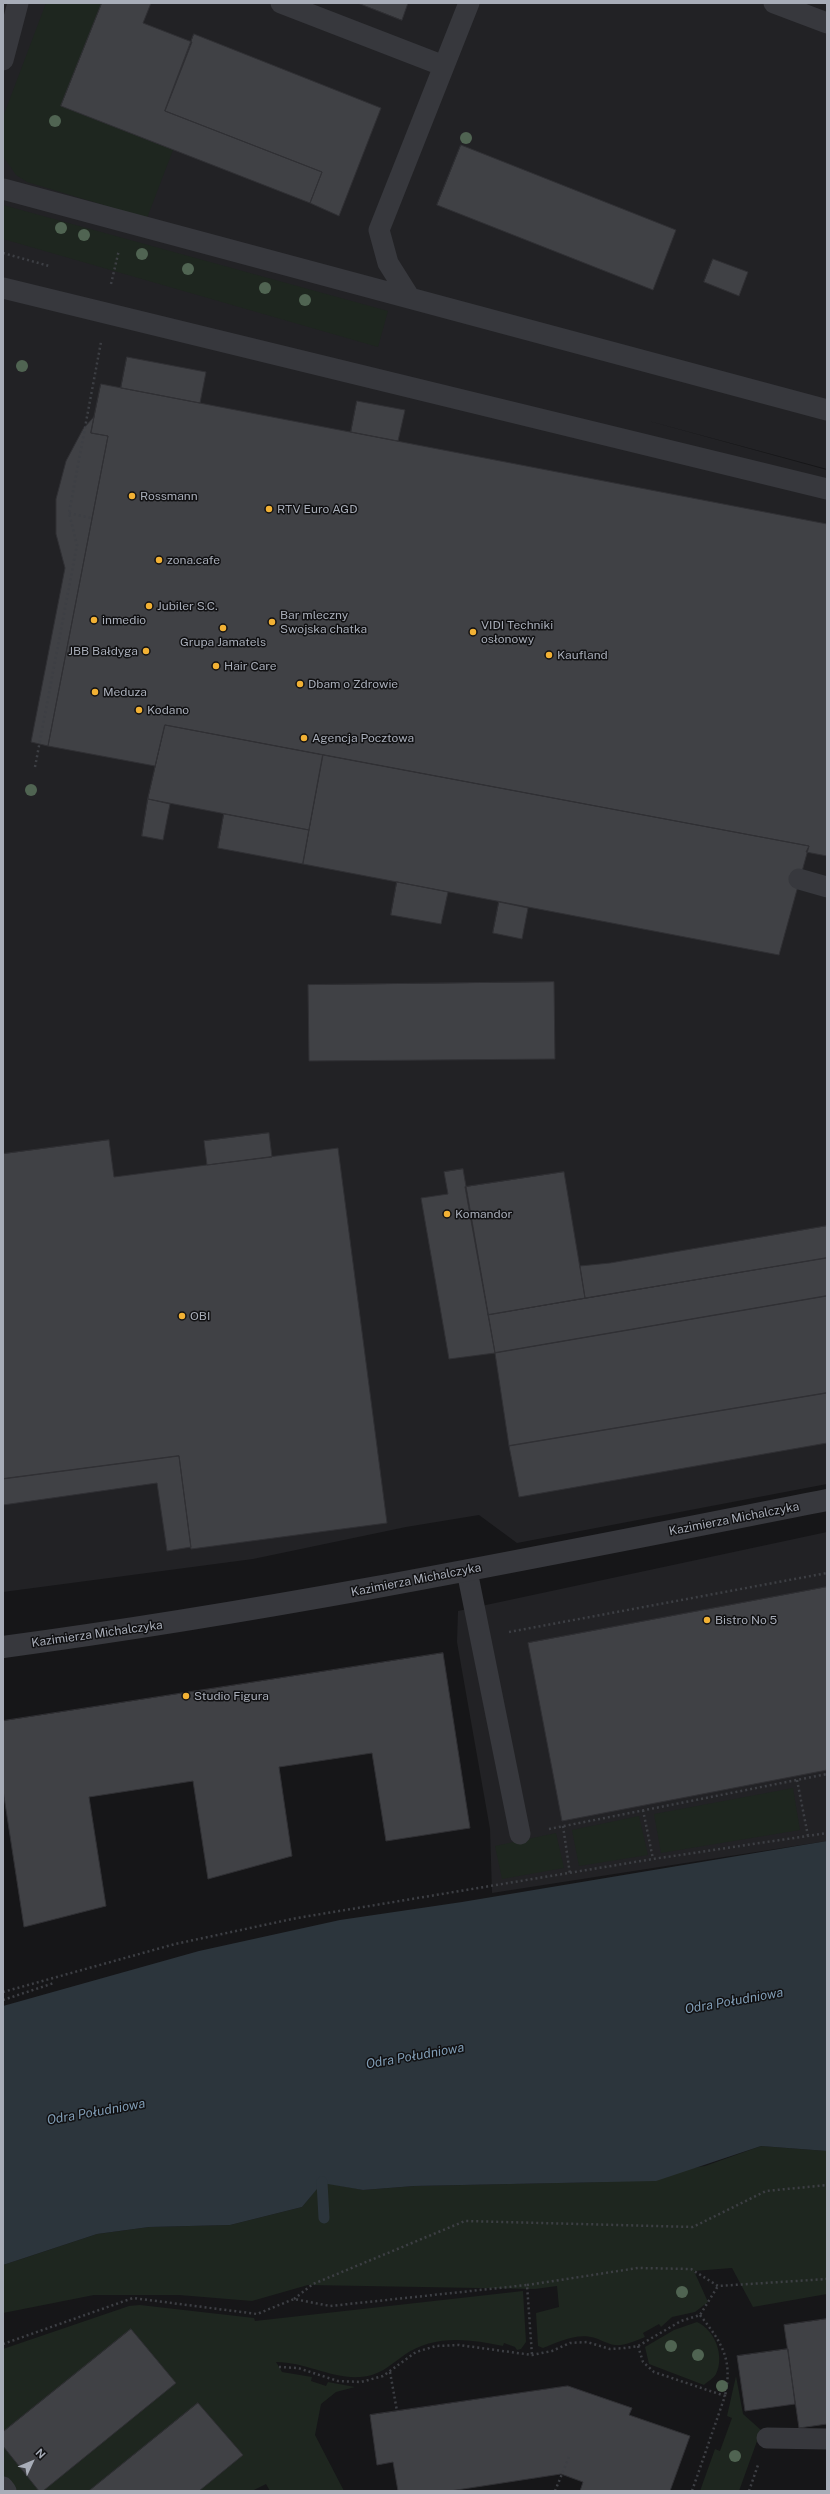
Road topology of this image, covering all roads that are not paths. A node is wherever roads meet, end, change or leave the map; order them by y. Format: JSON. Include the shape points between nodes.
{"nodes":[{"id":1,"x":18,"y":3,"type":"edge"},
{"id":2,"x":281,"y":3,"type":"edge"},
{"id":3,"x":469,"y":3,"type":"edge"},
{"id":4,"x":774,"y":3,"type":"edge"},
{"id":5,"x":827,"y":23,"type":"edge"},
{"id":6,"x":3,"y":60,"type":"edge"},
{"id":7,"x":444,"y":66,"type":"junction"},
{"id":8,"x":3,"y":189,"type":"edge"},
{"id":9,"x":3,"y":288,"type":"edge"},
{"id":10,"x":410,"y":298,"type":"junction"},
{"id":11,"x":827,"y":410,"type":"edge"},
{"id":12,"x":827,"y":490,"type":"edge"},
{"id":13,"x":799,"y":879,"type":"dead end"},
{"id":14,"x":827,"y":887,"type":"edge"},
{"id":15,"x":827,"y":1500,"type":"edge"},
{"id":16,"x":467,"y":1571,"type":"junction"},
{"id":17,"x":3,"y":1647,"type":"edge"},
{"id":18,"x":520,"y":1834,"type":"road end"},
{"id":19,"x":768,"y":2438,"type":"dead end"},
{"id":20,"x":827,"y":2439,"type":"edge"},
{"id":21,"x":3,"y":2487,"type":"edge"},
{"id":22,"x":6,"y":2491,"type":"edge"}],
"edges":[{"from":1,"to":6,"type":"lane"},
{"from":2,"to":7,"type":"lane"},
{"from":3,"to":7,"type":"lane"},
{"from":4,"to":5,"type":"lane"},
{"from":7,"to":10,"type":"lane","via":[[379,230],[388,263]]},
{"from":8,"to":10,"type":"lane"},
{"from":9,"to":12,"type":"lane"},
{"from":10,"to":11,"type":"lane"},
{"from":13,"to":14,"type":"lane"},
{"from":15,"to":16,"type":"street","name":"Kazimierza Michalczyka"},
{"from":16,"to":17,"type":"street","name":"Kazimierza Michalczyka","via":[[129,1630]]},
{"from":16,"to":18,"type":"lane"},
{"from":19,"to":20,"type":"lane"},
{"from":21,"to":22,"type":"lane"}]}
